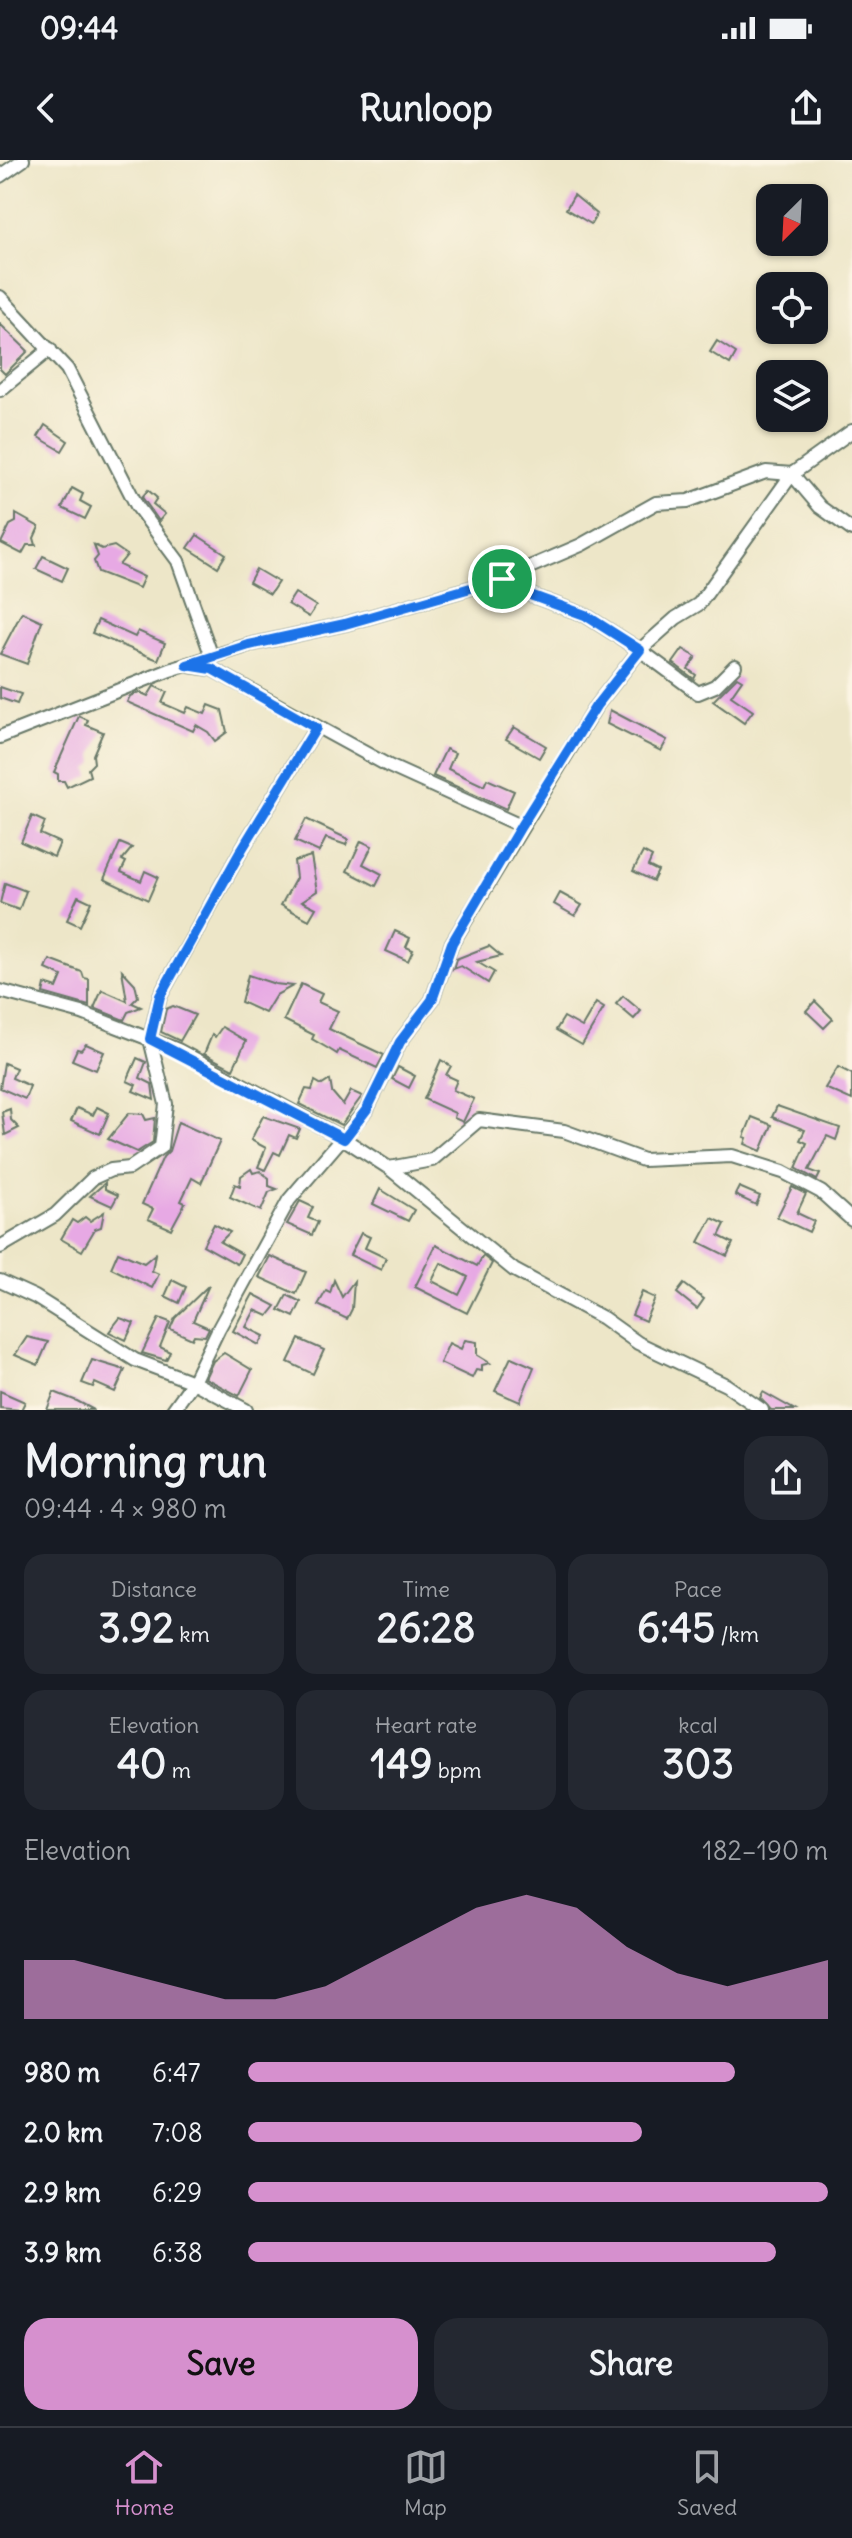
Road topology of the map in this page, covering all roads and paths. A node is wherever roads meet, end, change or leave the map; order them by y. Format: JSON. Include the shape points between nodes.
{"nodes":[{"id":1,"x":23,"y":160,"type":"edge"},
{"id":2,"x":0,"y":176,"type":"edge"},
{"id":3,"x":0,"y":297,"type":"edge"},
{"id":4,"x":50,"y":349,"type":"junction"},
{"id":5,"x":0,"y":390,"type":"edge"},
{"id":6,"x":852,"y":431,"type":"edge"},
{"id":7,"x":792,"y":474,"type":"junction"},
{"id":8,"x":852,"y":530,"type":"edge"},
{"id":9,"x":502,"y":579,"type":"junction"},
{"id":10,"x":640,"y":650,"type":"junction"},
{"id":11,"x":212,"y":657,"type":"junction"},
{"id":12,"x":187,"y":665,"type":"junction"},
{"id":13,"x":735,"y":666,"type":"dead end"},
{"id":14,"x":316,"y":728,"type":"junction"},
{"id":15,"x":0,"y":737,"type":"edge"},
{"id":16,"x":521,"y":826,"type":"junction"},
{"id":17,"x":0,"y":991,"type":"edge"},
{"id":18,"x":150,"y":1039,"type":"junction"},
{"id":19,"x":344,"y":1139,"type":"junction"},
{"id":20,"x":389,"y":1168,"type":"junction"},
{"id":21,"x":852,"y":1220,"type":"edge"},
{"id":22,"x":0,"y":1247,"type":"edge"},
{"id":23,"x":0,"y":1281,"type":"edge"},
{"id":24,"x":193,"y":1382,"type":"junction"},
{"id":25,"x":173,"y":1410,"type":"edge"},
{"id":26,"x":246,"y":1410,"type":"edge"},
{"id":27,"x":762,"y":1410,"type":"edge"}],
"edges":[{"from":1,"to":2,"type":"street"},
{"from":3,"to":4,"type":"street"},
{"from":4,"to":5,"type":"street"},
{"from":4,"to":11,"type":"street","via":[[67,369],[137,506],[178,561]]},
{"from":6,"to":7,"type":"street"},
{"from":7,"to":8,"type":"street","via":[[820,507]]},
{"from":7,"to":9,"type":"street","via":[[766,472],[688,501],[656,503],[581,545]]},
{"from":7,"to":10,"type":"street","via":[[699,604]]},
{"from":9,"to":10,"type":"street","via":[[585,615]]},
{"from":9,"to":11,"type":"street"},
{"from":10,"to":13,"type":"street","via":[[698,693],[715,686]]},
{"from":10,"to":16,"type":"street","via":[[596,706]]},
{"from":11,"to":12,"type":"street"},
{"from":12,"to":14,"type":"street","via":[[212,669]]},
{"from":12,"to":15,"type":"street"},
{"from":14,"to":16,"type":"street"},
{"from":14,"to":18,"type":"street","via":[[160,996]]},
{"from":16,"to":19,"type":"street","via":[[452,943],[432,1000],[400,1042],[367,1109]]},
{"from":17,"to":18,"type":"street","via":[[82,1013]]},
{"from":18,"to":19,"type":"street"},
{"from":18,"to":22,"type":"street","via":[[166,1104],[161,1147],[130,1168],[93,1178],[55,1215]]},
{"from":19,"to":20,"type":"street"},
{"from":19,"to":24,"type":"street","via":[[289,1200]]},
{"from":20,"to":21,"type":"street","via":[[432,1160],[479,1120],[564,1131],[643,1160],[732,1156],[783,1172],[821,1192]]},
{"from":20,"to":27,"type":"street","via":[[514,1270],[638,1343],[726,1385]]},
{"from":23,"to":24,"type":"street","via":[[135,1360]]},
{"from":24,"to":25,"type":"street"},
{"from":24,"to":26,"type":"street"}]}
